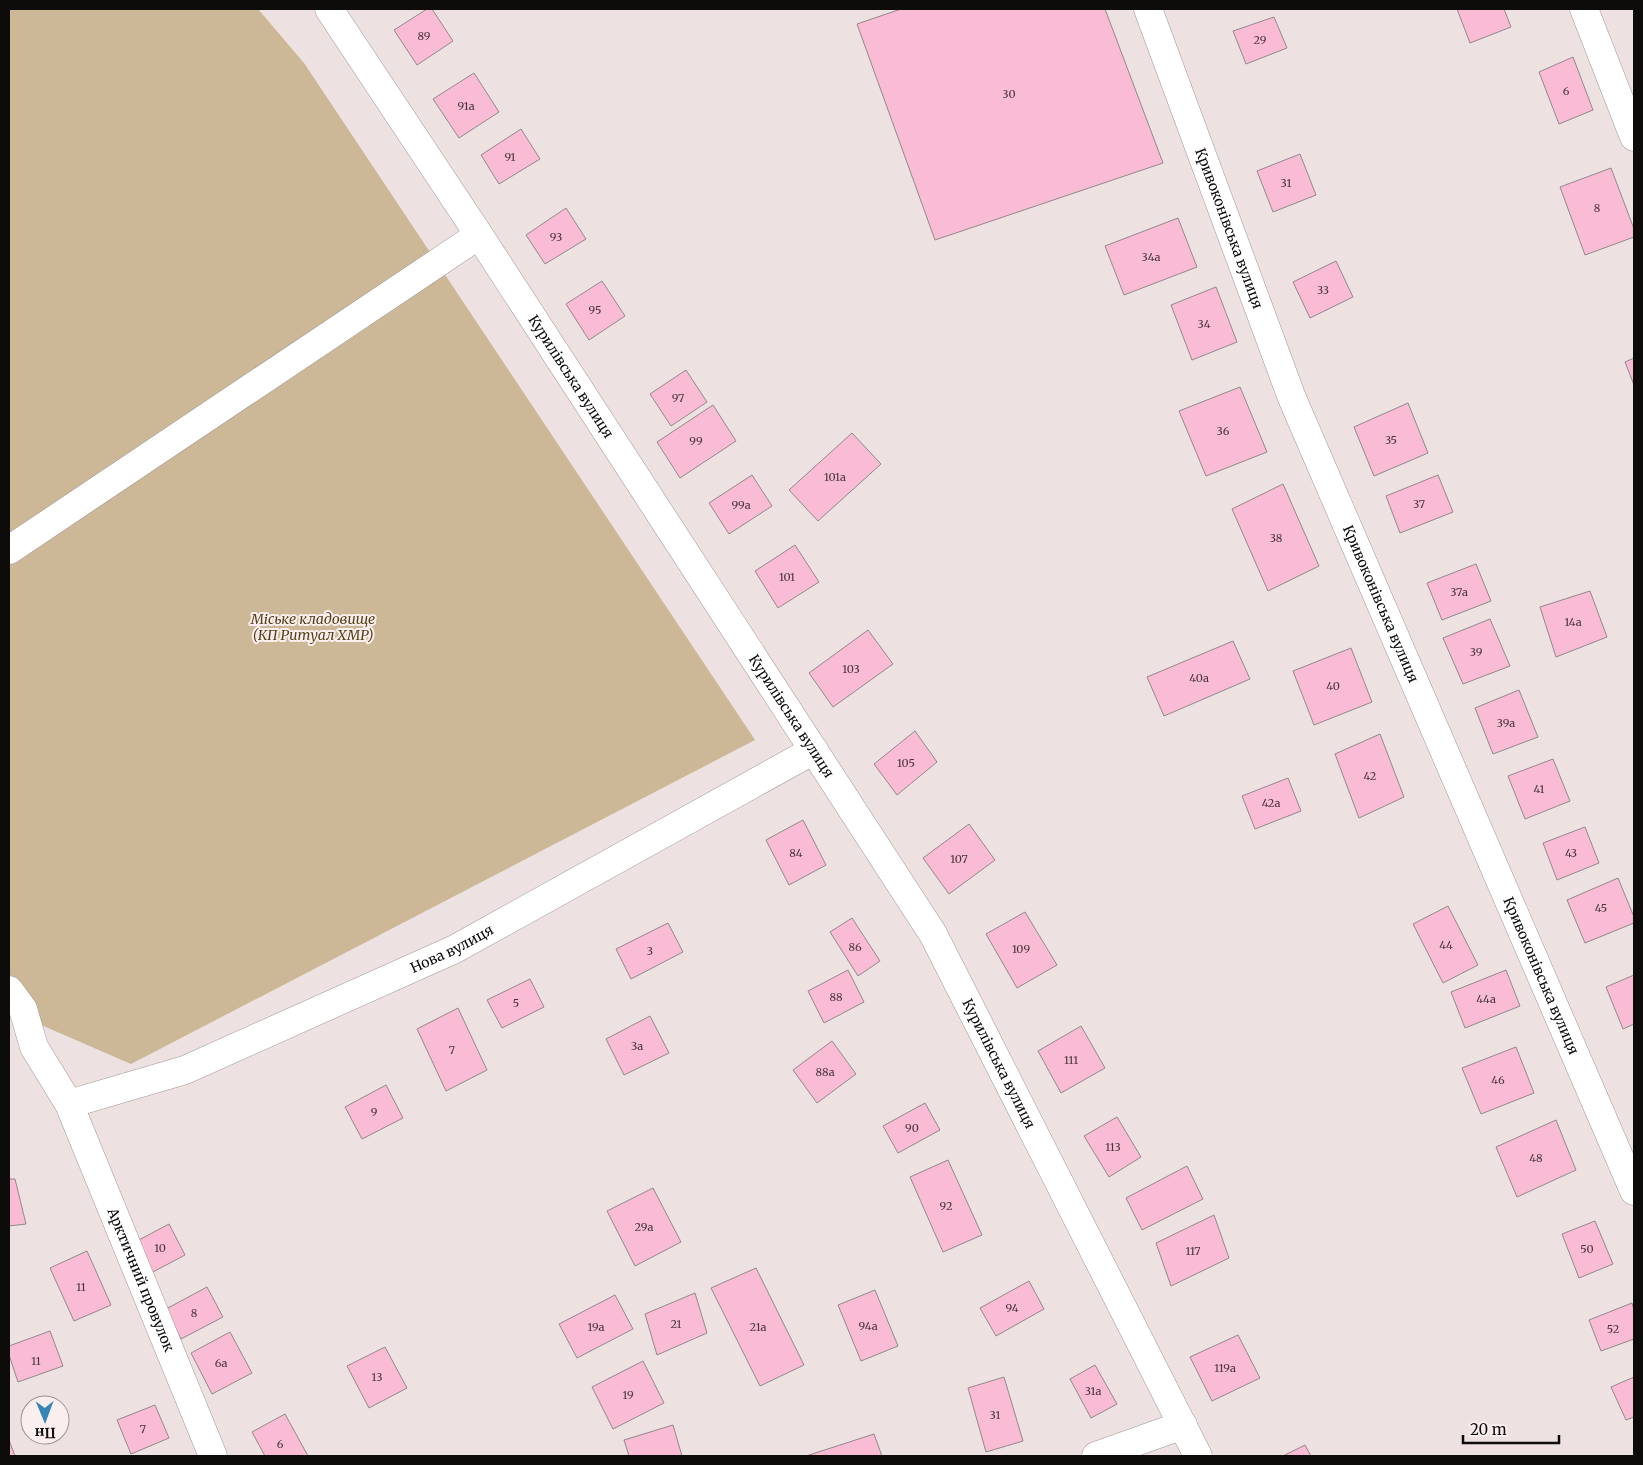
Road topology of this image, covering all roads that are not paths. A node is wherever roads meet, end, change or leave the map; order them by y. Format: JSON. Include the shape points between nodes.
{"nodes":[{"id":1,"x":329,"y":9,"type":"edge"},
{"id":2,"x":1148,"y":9,"type":"edge"},
{"id":3,"x":1584,"y":9,"type":"edge"},
{"id":4,"x":1634,"y":137,"type":"edge"},
{"id":5,"x":479,"y":235,"type":"junction"},
{"id":6,"x":9,"y":550,"type":"edge"},
{"id":7,"x":814,"y":750,"type":"junction"},
{"id":8,"x":9,"y":990,"type":"edge"},
{"id":9,"x":69,"y":1104,"type":"junction"},
{"id":10,"x":1634,"y":1191,"type":"edge"},
{"id":11,"x":1183,"y":1425,"type":"junction"},
{"id":12,"x":213,"y":1456,"type":"edge"},
{"id":13,"x":1096,"y":1456,"type":"edge"},
{"id":14,"x":1198,"y":1456,"type":"edge"}],
"edges":[{"from":1,"to":5,"type":"street","name":"Курилівська вулиця"},
{"from":2,"to":10,"type":"street","name":"Кривоконівська вулиця","via":[[1292,398]]},
{"from":3,"to":4,"type":"street"},
{"from":5,"to":6,"type":"street"},
{"from":5,"to":7,"type":"street","name":"Курилівська вулиця"},
{"from":7,"to":9,"type":"street","name":"Нова вулиця","via":[[455,950],[185,1070]]},
{"from":7,"to":11,"type":"street","name":"Курилівська вулиця","via":[[933,934]]},
{"from":8,"to":9,"type":"street","name":"Арктичний провулок","via":[[23,1009],[34,1047]]},
{"from":9,"to":12,"type":"street","name":"Арктичний провулок"},
{"from":11,"to":13,"type":"street"},
{"from":11,"to":14,"type":"street","name":"Курилівська вулиця"}]}
